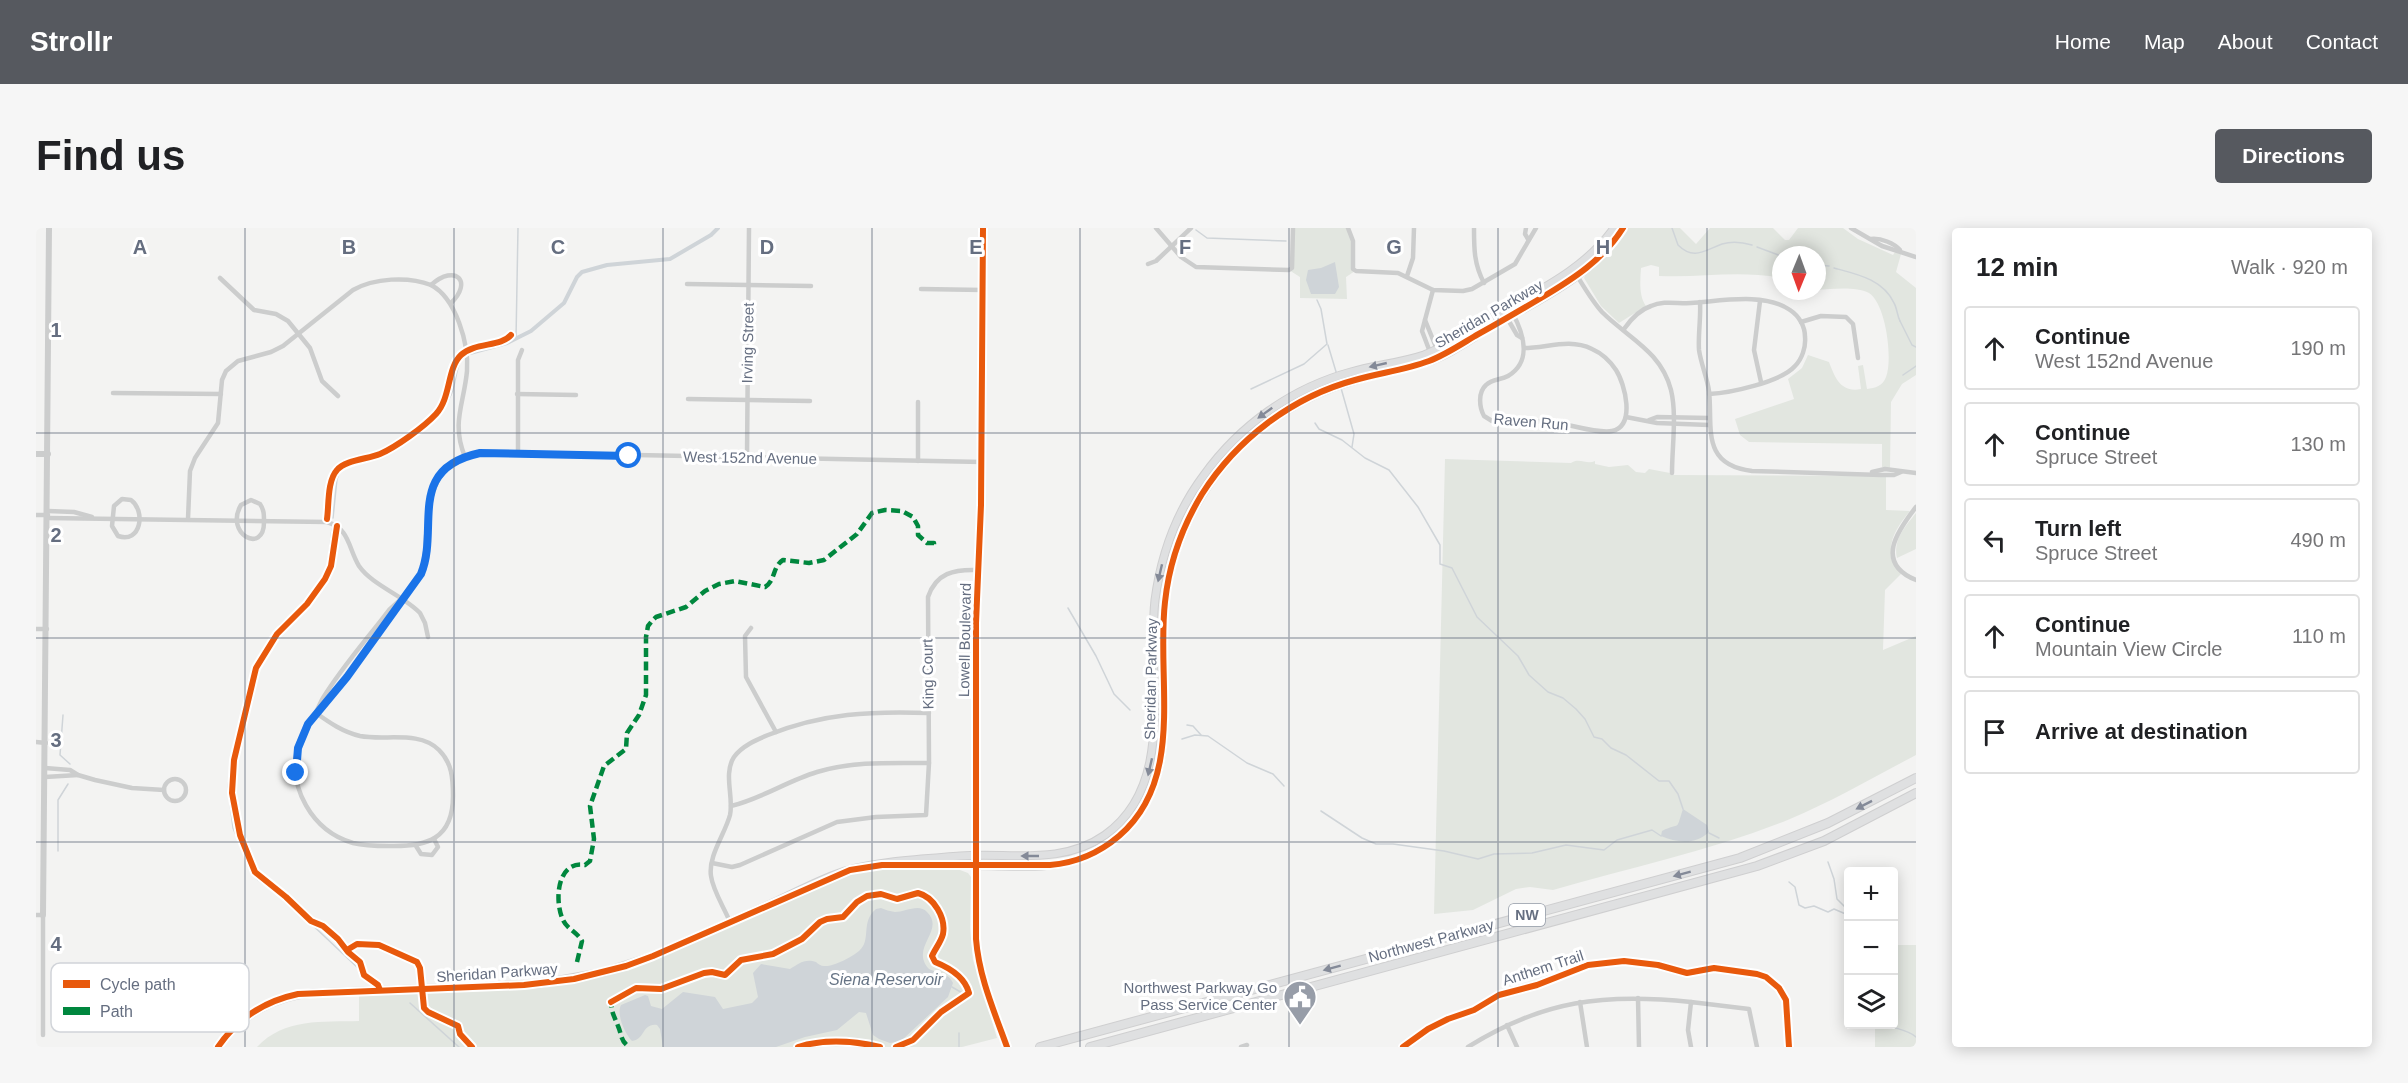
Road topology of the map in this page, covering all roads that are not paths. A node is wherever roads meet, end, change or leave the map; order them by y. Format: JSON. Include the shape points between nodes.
{"nodes":[{"id":1,"x":49,"y":228,"type":"edge"},
{"id":2,"x":749,"y":228,"type":"edge"},
{"id":3,"x":983,"y":228,"type":"edge"},
{"id":4,"x":1156,"y":228,"type":"edge"},
{"id":5,"x":1191,"y":228,"type":"edge"},
{"id":6,"x":1293,"y":228,"type":"edge"},
{"id":7,"x":1348,"y":228,"type":"edge"},
{"id":8,"x":1414,"y":228,"type":"edge"},
{"id":9,"x":1474,"y":228,"type":"edge"},
{"id":10,"x":1526,"y":228,"type":"edge"},
{"id":11,"x":1536,"y":228,"type":"edge"},
{"id":12,"x":1614,"y":228,"type":"edge"},
{"id":13,"x":1623,"y":228,"type":"edge"},
{"id":14,"x":1851,"y":228,"type":"edge"},
{"id":15,"x":1528,"y":239,"type":"junction"},
{"id":16,"x":1172,"y":247,"type":"junction"},
{"id":17,"x":1916,"y":257,"type":"edge"},
{"id":18,"x":1148,"y":264,"type":"dead end"},
{"id":19,"x":1575,"y":272,"type":"junction"},
{"id":20,"x":1407,"y":276,"type":"junction"},
{"id":21,"x":220,"y":278,"type":"dead end"},
{"id":22,"x":1484,"y":282,"type":"junction"},
{"id":23,"x":687,"y":284,"type":"dead end"},
{"id":24,"x":431,"y":285,"type":"junction"},
{"id":25,"x":749,"y":286,"type":"junction"},
{"id":26,"x":811,"y":286,"type":"dead end"},
{"id":27,"x":921,"y":289,"type":"dead end"},
{"id":28,"x":983,"y":290,"type":"junction"},
{"id":29,"x":1433,"y":290,"type":"junction"},
{"id":30,"x":1760,"y":301,"type":"junction"},
{"id":31,"x":1700,"y":302,"type":"junction"},
{"id":32,"x":451,"y":303,"type":"junction"},
{"id":33,"x":1508,"y":313,"type":"junction"},
{"id":34,"x":1801,"y":322,"type":"junction"},
{"id":35,"x":1624,"y":329,"type":"junction"},
{"id":36,"x":298,"y":334,"type":"junction"},
{"id":37,"x":1524,"y":348,"type":"junction"},
{"id":38,"x":522,"y":350,"type":"dead end"},
{"id":39,"x":1435,"y":355,"type":"junction"},
{"id":40,"x":1858,"y":358,"type":"dead end"},
{"id":41,"x":1761,"y":382,"type":"junction"},
{"id":42,"x":113,"y":393,"type":"dead end"},
{"id":43,"x":221,"y":394,"type":"junction"},
{"id":44,"x":517,"y":394,"type":"junction"},
{"id":45,"x":1709,"y":394,"type":"junction"},
{"id":46,"x":576,"y":395,"type":"dead end"},
{"id":47,"x":338,"y":396,"type":"dead end"},
{"id":48,"x":688,"y":399,"type":"dead end"},
{"id":49,"x":748,"y":399,"type":"junction"},
{"id":50,"x":810,"y":401,"type":"dead end"},
{"id":51,"x":918,"y":402,"type":"dead end"},
{"id":52,"x":1626,"y":417,"type":"junction"},
{"id":53,"x":1709,"y":418,"type":"junction"},
{"id":54,"x":1673,"y":421,"type":"junction"},
{"id":55,"x":1709,"y":425,"type":"junction"},
{"id":56,"x":518,"y":453,"type":"junction"},
{"id":57,"x":36,"y":454,"type":"edge"},
{"id":58,"x":48,"y":454,"type":"junction"},
{"id":59,"x":465,"y":457,"type":"junction"},
{"id":60,"x":747,"y":457,"type":"junction"},
{"id":61,"x":918,"y":461,"type":"junction"},
{"id":62,"x":982,"y":462,"type":"junction"},
{"id":63,"x":1672,"y":473,"type":"dead end"},
{"id":64,"x":1916,"y":473,"type":"edge"},
{"id":65,"x":1916,"y":507,"type":"edge"},
{"id":66,"x":36,"y":515,"type":"edge"},
{"id":67,"x":48,"y":515,"type":"junction"},
{"id":68,"x":112,"y":518,"type":"junction"},
{"id":69,"x":139,"y":518,"type":"junction"},
{"id":70,"x":188,"y":519,"type":"junction"},
{"id":71,"x":238,"y":519,"type":"junction"},
{"id":72,"x":264,"y":519,"type":"junction"},
{"id":73,"x":978,"y":570,"type":"junction"},
{"id":74,"x":1916,"y":580,"type":"edge"},
{"id":75,"x":401,"y":600,"type":"junction"},
{"id":76,"x":751,"y":628,"type":"dead end"},
{"id":77,"x":36,"y":629,"type":"edge"},
{"id":78,"x":47,"y":629,"type":"junction"},
{"id":79,"x":428,"y":637,"type":"dead end"},
{"id":80,"x":365,"y":642,"type":"junction"},
{"id":81,"x":370,"y":646,"type":"junction"},
{"id":82,"x":341,"y":673,"type":"junction"},
{"id":83,"x":347,"y":677,"type":"junction"},
{"id":84,"x":316,"y":712,"type":"junction"},
{"id":85,"x":929,"y":713,"type":"junction"},
{"id":86,"x":776,"y":732,"type":"junction"},
{"id":87,"x":36,"y":742,"type":"edge"},
{"id":88,"x":46,"y":742,"type":"junction"},
{"id":89,"x":929,"y":763,"type":"junction"},
{"id":90,"x":45,"y":768,"type":"junction"},
{"id":91,"x":78,"y":775,"type":"junction"},
{"id":92,"x":45,"y":777,"type":"junction"},
{"id":93,"x":1916,"y":778,"type":"edge"},
{"id":94,"x":164,"y":790,"type":"junction"},
{"id":95,"x":1916,"y":793,"type":"edge"},
{"id":96,"x":731,"y":806,"type":"junction"},
{"id":97,"x":434,"y":839,"type":"junction"},
{"id":98,"x":416,"y":846,"type":"junction"},
{"id":99,"x":36,"y":855,"type":"edge"},
{"id":100,"x":44,"y":855,"type":"junction"},
{"id":101,"x":976,"y":856,"type":"junction"},
{"id":102,"x":712,"y":863,"type":"junction"},
{"id":103,"x":882,"y":865,"type":"junction"},
{"id":104,"x":977,"y":865,"type":"junction"},
{"id":105,"x":40,"y":915,"type":"edge"},
{"id":106,"x":730,"y":922,"type":"junction"},
{"id":107,"x":1638,"y":998,"type":"junction"},
{"id":108,"x":1580,"y":1002,"type":"junction"},
{"id":109,"x":1691,"y":1002,"type":"junction"},
{"id":110,"x":249,"y":1016,"type":"edge"},
{"id":111,"x":1507,"y":1025,"type":"junction"},
{"id":112,"x":230,"y":1032,"type":"edge"},
{"id":113,"x":43,"y":1035,"type":"dead end"},
{"id":114,"x":1247,"y":1045,"type":"dead end"},
{"id":115,"x":218,"y":1047,"type":"edge"},
{"id":116,"x":1007,"y":1047,"type":"edge"},
{"id":117,"x":1040,"y":1047,"type":"edge"},
{"id":118,"x":1090,"y":1047,"type":"edge"},
{"id":119,"x":1241,"y":1047,"type":"edge"},
{"id":120,"x":1468,"y":1047,"type":"edge"},
{"id":121,"x":1517,"y":1047,"type":"edge"},
{"id":122,"x":1587,"y":1047,"type":"edge"},
{"id":123,"x":1638,"y":1047,"type":"edge"},
{"id":124,"x":1691,"y":1047,"type":"edge"},
{"id":125,"x":1757,"y":1047,"type":"edge"}],
"edges":[{"from":1,"to":58,"type":"street"},
{"from":2,"to":25,"type":"street","name":"Irving Street"},
{"from":3,"to":28,"type":"main road","name":"Lowell Boulevard"},
{"from":4,"to":16,"type":"street"},
{"from":5,"to":16,"type":"street"},
{"from":6,"to":16,"type":"street","via":[[1289,270],[1201,268],[1189,264]]},
{"from":7,"to":20,"type":"street","via":[[1353,241],[1353,269]]},
{"from":8,"to":20,"type":"street","via":[[1413,258]]},
{"from":9,"to":22,"type":"street","via":[[1476,268]]},
{"from":10,"to":15,"type":"street"},
{"from":11,"to":15,"type":"street"},
{"from":12,"to":19,"type":"main road","name":"Sheridan Parkway"},
{"from":13,"to":19,"type":"main road","name":"Sheridan Parkway","via":[[1607,250]]},
{"from":14,"to":17,"type":"street","via":[[1882,246]]},
{"from":15,"to":22,"type":"street","via":[[1519,260]]},
{"from":16,"to":18,"type":"street"},
{"from":19,"to":33,"type":"main road","name":"Sheridan Parkway"},
{"from":19,"to":35,"type":"street","via":[[1601,311]]},
{"from":20,"to":29,"type":"street"},
{"from":21,"to":36,"type":"street","via":[[250,307],[281,316]]},
{"from":22,"to":29,"type":"street","via":[[1463,291]]},
{"from":23,"to":25,"type":"street"},
{"from":24,"to":32,"type":"street"},
{"from":24,"to":32,"type":"street","via":[[444,275],[458,278],[461,291]]},
{"from":24,"to":36,"type":"street","via":[[417,281],[366,284]]},
{"from":25,"to":26,"type":"street"},
{"from":25,"to":49,"type":"street","name":"Irving Street"},
{"from":27,"to":28,"type":"street"},
{"from":28,"to":62,"type":"main road","name":"Lowell Boulevard"},
{"from":29,"to":39,"type":"street","via":[[1425,320]]},
{"from":30,"to":31,"type":"street"},
{"from":30,"to":34,"type":"street","via":[[1790,309]]},
{"from":30,"to":41,"type":"street","via":[[1754,350]]},
{"from":31,"to":35,"type":"street","via":[[1650,306]]},
{"from":31,"to":45,"type":"street","via":[[1699,349]]},
{"from":32,"to":59,"type":"street","via":[[467,363],[457,423]]},
{"from":33,"to":37,"type":"street","via":[[1523,333]]},
{"from":33,"to":39,"type":"main road","name":"Sheridan Parkway"},
{"from":34,"to":40,"type":"street","via":[[1821,316],[1853,320]]},
{"from":34,"to":41,"type":"street","via":[[1805,344],[1798,363],[1785,374]]},
{"from":35,"to":54,"type":"street","via":[[1660,364],[1671,390]]},
{"from":36,"to":43,"type":"street","via":[[278,349],[234,364],[224,375]]},
{"from":36,"to":47,"type":"street","via":[[312,353],[322,381]]},
{"from":37,"to":52,"type":"street","via":[[1571,343],[1598,352],[1620,378]]},
{"from":37,"to":52,"type":"street","name":"Raven Run","via":[[1515,371],[1483,389],[1481,410],[1486,418],[1558,423],[1610,432],[1620,427]]},
{"from":38,"to":44,"type":"street"},
{"from":39,"to":101,"type":"main road","name":"Sheridan Parkway","one_way":true,"via":[[1354,371],[1315,384],[1271,409],[1238,435],[1202,477],[1177,522],[1163,561],[1156,596],[1151,765],[1131,809],[1102,837],[1070,852]]},
{"from":39,"to":104,"type":"main road","name":"Sheridan Parkway","via":[[1321,392],[1273,419],[1234,453],[1202,495],[1180,538],[1165,600],[1161,760],[1153,790],[1127,829],[1077,860],[1050,866]]},
{"from":41,"to":45,"type":"street"},
{"from":42,"to":43,"type":"street"},
{"from":43,"to":70,"type":"street","via":[[216,429],[190,471]]},
{"from":44,"to":46,"type":"street"},
{"from":44,"to":56,"type":"street"},
{"from":45,"to":53,"type":"street"},
{"from":48,"to":49,"type":"street"},
{"from":49,"to":50,"type":"street"},
{"from":49,"to":60,"type":"street","name":"Irving Street"},
{"from":51,"to":61,"type":"street"},
{"from":52,"to":54,"type":"street"},
{"from":53,"to":54,"type":"street"},
{"from":53,"to":55,"type":"street"},
{"from":54,"to":55,"type":"street"},
{"from":54,"to":63,"type":"street"},
{"from":55,"to":64,"type":"street","via":[[1719,454],[1752,471],[1870,473],[1885,469]]},
{"from":56,"to":59,"type":"street","name":"West 152nd Avenue"},
{"from":56,"to":60,"type":"street","name":"West 152nd Avenue"},
{"from":57,"to":58,"type":"street"},
{"from":58,"to":67,"type":"street"},
{"from":59,"to":75,"type":"street","via":[[447,468],[434,486],[428,505],[423,568]]},
{"from":60,"to":61,"type":"street","name":"West 152nd Avenue"},
{"from":61,"to":62,"type":"street","name":"West 152nd Avenue"},
{"from":62,"to":73,"type":"main road","name":"Lowell Boulevard"},
{"from":65,"to":74,"type":"street","via":[[1893,540],[1895,561]]},
{"from":66,"to":67,"type":"street"},
{"from":67,"to":68,"type":"street","via":[[74,512]]},
{"from":67,"to":78,"type":"street"},
{"from":68,"to":69,"type":"street"},
{"from":68,"to":69,"type":"street","via":[[114,506],[125,499],[137,505]]},
{"from":68,"to":69,"type":"street","via":[[115,533],[125,538],[137,531]]},
{"from":69,"to":70,"type":"street"},
{"from":70,"to":71,"type":"street"},
{"from":71,"to":72,"type":"street"},
{"from":71,"to":72,"type":"street","via":[[241,505],[251,500],[262,506]]},
{"from":71,"to":72,"type":"street","via":[[239,531],[250,539],[262,532]]},
{"from":72,"to":75,"type":"street","via":[[320,520],[333,524],[346,535],[363,570]]},
{"from":73,"to":85,"type":"street","name":"King Court","via":[[952,571],[932,587],[927,605]]},
{"from":73,"to":101,"type":"main road","name":"Lowell Boulevard"},
{"from":75,"to":79,"type":"street","via":[[420,613]]},
{"from":75,"to":80,"type":"street"},
{"from":75,"to":81,"type":"street"},
{"from":76,"to":86,"type":"street","via":[[745,636],[747,677]]},
{"from":77,"to":78,"type":"street"},
{"from":78,"to":88,"type":"street"},
{"from":80,"to":81,"type":"street"},
{"from":80,"to":82,"type":"street"},
{"from":81,"to":83,"type":"street"},
{"from":82,"to":83,"type":"street"},
{"from":82,"to":84,"type":"street"},
{"from":83,"to":84,"type":"street"},
{"from":84,"to":97,"type":"street","via":[[352,734],[418,739],[439,750],[452,773],[453,803],[448,823]]},
{"from":84,"to":98,"type":"street","via":[[300,739],[295,764],[300,793],[313,816],[331,833],[352,843]]},
{"from":85,"to":86,"type":"street","via":[[840,714]]},
{"from":85,"to":89,"type":"street","name":"King Court"},
{"from":86,"to":96,"type":"street","via":[[752,742],[734,757],[730,768]]},
{"from":87,"to":88,"type":"street"},
{"from":88,"to":90,"type":"street"},
{"from":89,"to":96,"type":"street","via":[[870,764],[826,770]]},
{"from":89,"to":102,"type":"street","name":"King Court","via":[[926,815],[837,822],[740,865]]},
{"from":90,"to":91,"type":"street","via":[[70,770]]},
{"from":90,"to":92,"type":"street"},
{"from":91,"to":92,"type":"street"},
{"from":91,"to":94,"type":"street","via":[[132,788]]},
{"from":92,"to":100,"type":"street"},
{"from":93,"to":117,"type":"highway","name":"Northwest Parkway","number":"NW","one_way":true,"via":[[1828,823],[1740,858]]},
{"from":94,"to":94,"type":"street","via":[[169,799],[176,800],[184,795],[185,788],[182,782],[172,780]]},
{"from":95,"to":118,"type":"highway","name":"Northwest Parkway","number":"NW","via":[[1824,841],[1757,866]]},
{"from":96,"to":102,"type":"street"},
{"from":97,"to":98,"type":"street"},
{"from":97,"to":98,"type":"street","via":[[438,847],[432,855],[421,854]]},
{"from":99,"to":100,"type":"street"},
{"from":100,"to":105,"type":"street"},
{"from":101,"to":103,"type":"main road","name":"Sheridan Parkway"},
{"from":101,"to":104,"type":"main road","name":"Lowell Boulevard"},
{"from":102,"to":106,"type":"street","via":[[711,878]]},
{"from":103,"to":104,"type":"main road","name":"Sheridan Parkway"},
{"from":103,"to":106,"type":"main road","name":"Sheridan Parkway","via":[[839,873]]},
{"from":104,"to":116,"type":"main road","name":"Lowell Boulevard","via":[[978,962]]},
{"from":105,"to":113,"type":"street"},
{"from":106,"to":110,"type":"main road","name":"Sheridan Parkway","via":[[626,966],[565,980],[313,993],[288,996]]},
{"from":107,"to":108,"type":"street"},
{"from":107,"to":109,"type":"street"},
{"from":107,"to":123,"type":"street"},
{"from":108,"to":111,"type":"street","via":[[1541,1011]]},
{"from":108,"to":122,"type":"street"},
{"from":109,"to":124,"type":"street"},
{"from":109,"to":125,"type":"street","via":[[1749,1009]]},
{"from":111,"to":120,"type":"street"},
{"from":111,"to":121,"type":"street"},
{"from":112,"to":115,"type":"main road","name":"Sheridan Parkway"},
{"from":114,"to":119,"type":"street"}]}
